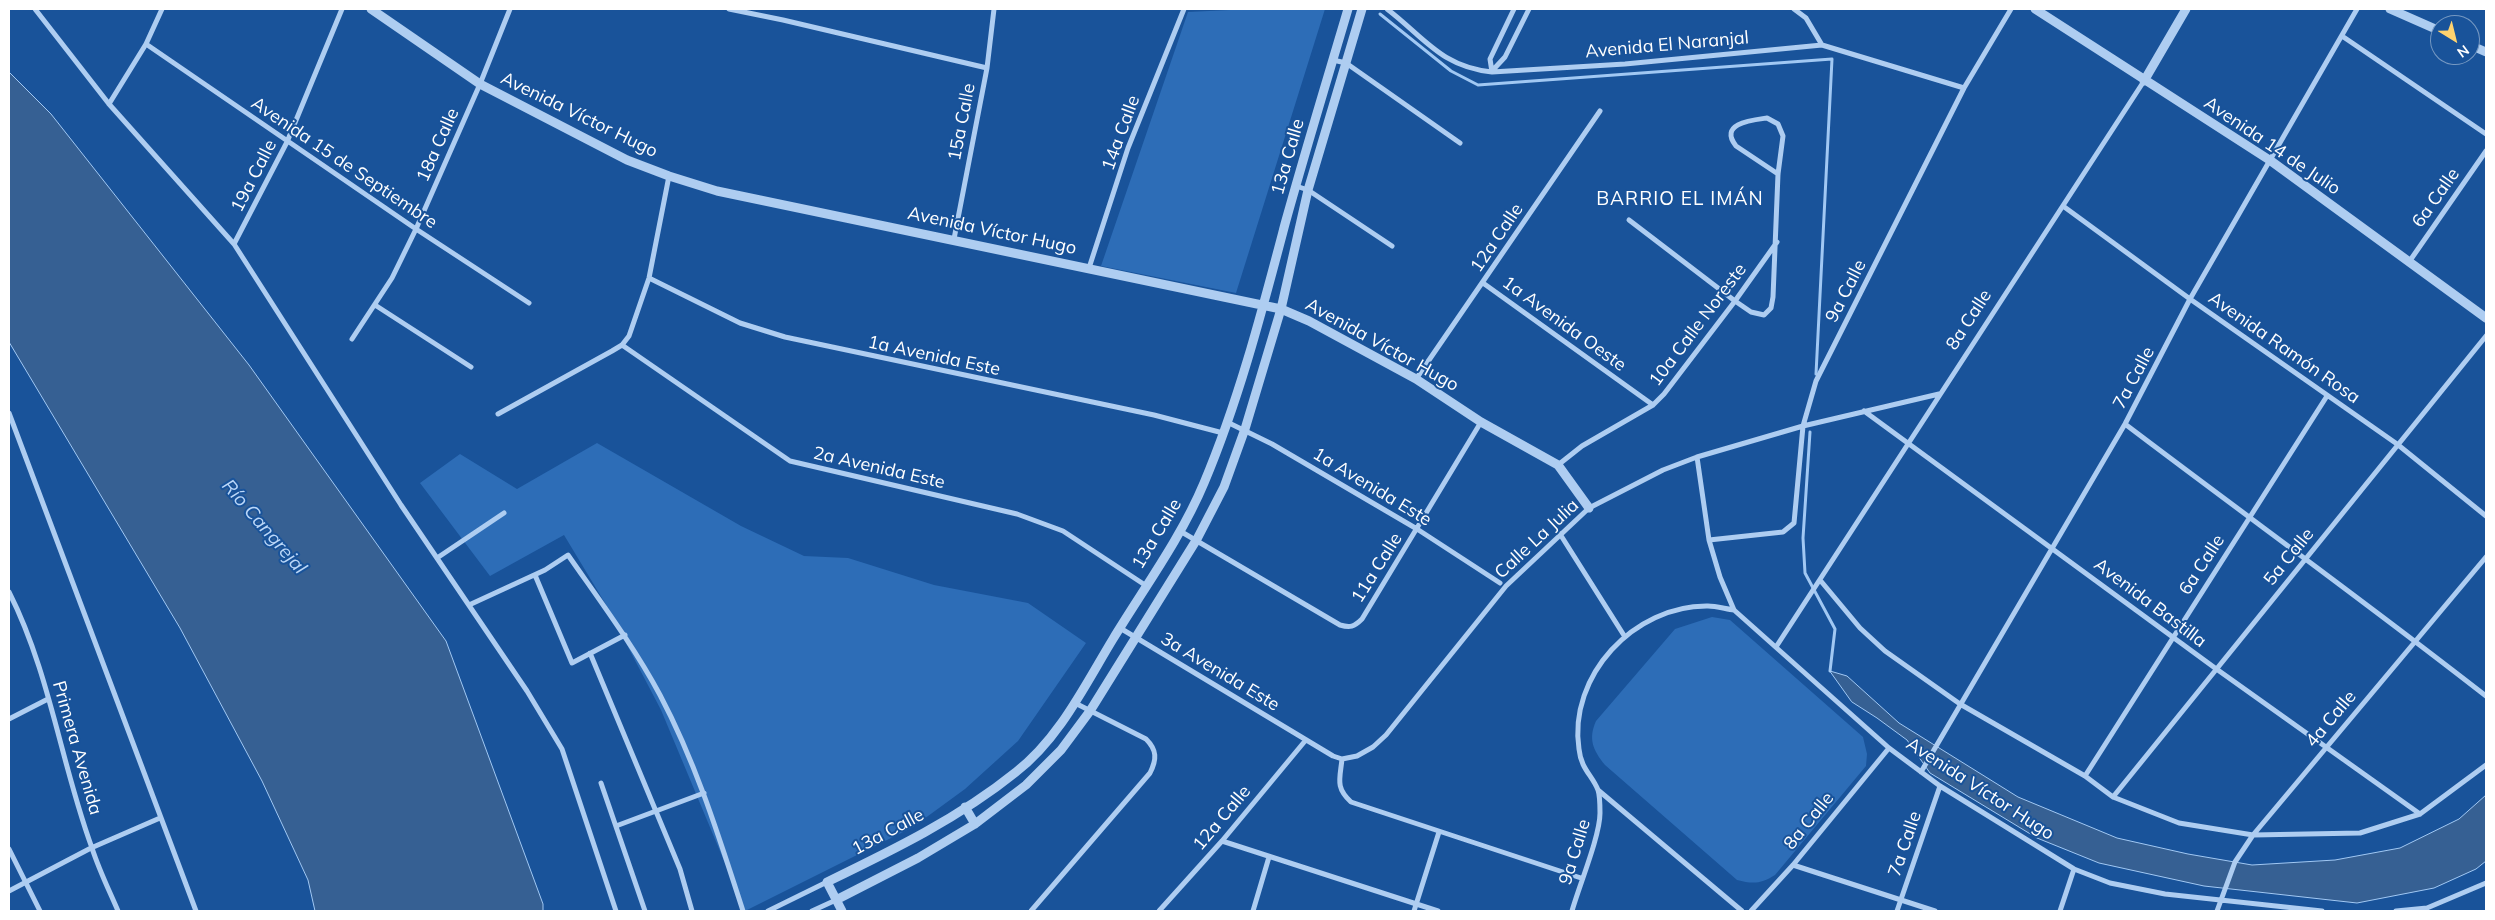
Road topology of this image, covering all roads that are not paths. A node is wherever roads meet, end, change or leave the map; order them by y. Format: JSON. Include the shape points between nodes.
{"nodes":[{"id":1,"x":35,"y":9,"type":"edge"},
{"id":2,"x":162,"y":9,"type":"edge"},
{"id":3,"x":342,"y":9,"type":"edge"},
{"id":4,"x":371,"y":9,"type":"edge"},
{"id":5,"x":510,"y":9,"type":"edge"},
{"id":6,"x":729,"y":9,"type":"edge"},
{"id":7,"x":994,"y":9,"type":"edge"},
{"id":8,"x":1184,"y":9,"type":"edge"},
{"id":9,"x":1348,"y":9,"type":"edge"},
{"id":10,"x":1362,"y":9,"type":"edge"},
{"id":11,"x":1387,"y":9,"type":"edge"},
{"id":12,"x":1514,"y":9,"type":"edge"},
{"id":13,"x":1529,"y":9,"type":"edge"},
{"id":14,"x":1794,"y":9,"type":"edge"},
{"id":15,"x":2011,"y":9,"type":"edge"},
{"id":16,"x":2034,"y":9,"type":"edge"},
{"id":17,"x":2186,"y":9,"type":"edge"},
{"id":18,"x":2358,"y":9,"type":"edge"},
{"id":19,"x":2390,"y":9,"type":"edge"},
{"id":20,"x":2430,"y":27,"type":"edge"},
{"id":21,"x":2342,"y":36,"type":"junction"},
{"id":22,"x":146,"y":44,"type":"junction"},
{"id":23,"x":1822,"y":45,"type":"junction"},
{"id":24,"x":1333,"y":60,"type":"junction"},
{"id":25,"x":1346,"y":63,"type":"junction"},
{"id":26,"x":987,"y":68,"type":"junction"},
{"id":27,"x":1492,"y":72,"type":"junction"},
{"id":28,"x":2144,"y":81,"type":"junction"},
{"id":29,"x":480,"y":84,"type":"junction"},
{"id":30,"x":1964,"y":88,"type":"junction"},
{"id":31,"x":110,"y":104,"type":"junction"},
{"id":32,"x":1600,"y":111,"type":"dead end"},
{"id":33,"x":2486,"y":134,"type":"edge"},
{"id":34,"x":287,"y":142,"type":"junction"},
{"id":35,"x":1460,"y":143,"type":"dead end"},
{"id":36,"x":2486,"y":150,"type":"edge"},
{"id":37,"x":2271,"y":161,"type":"junction"},
{"id":38,"x":1778,"y":174,"type":"junction"},
{"id":39,"x":669,"y":176,"type":"junction"},
{"id":40,"x":1296,"y":186,"type":"junction"},
{"id":41,"x":1308,"y":190,"type":"junction"},
{"id":42,"x":2064,"y":206,"type":"junction"},
{"id":43,"x":1629,"y":220,"type":"dead end"},
{"id":44,"x":416,"y":229,"type":"junction"},
{"id":45,"x":954,"y":239,"type":"junction"},
{"id":46,"x":1777,"y":242,"type":"junction"},
{"id":47,"x":234,"y":244,"type":"junction"},
{"id":48,"x":1392,"y":246,"type":"dead end"},
{"id":49,"x":2409,"y":262,"type":"junction"},
{"id":50,"x":1089,"y":268,"type":"junction"},
{"id":51,"x":649,"y":278,"type":"junction"},
{"id":52,"x":1484,"y":283,"type":"junction"},
{"id":53,"x":2190,"y":299,"type":"junction"},
{"id":54,"x":1735,"y":301,"type":"junction"},
{"id":55,"x":529,"y":303,"type":"dead end"},
{"id":56,"x":375,"y":305,"type":"junction"},
{"id":57,"x":1263,"y":306,"type":"junction"},
{"id":58,"x":1281,"y":309,"type":"junction"},
{"id":59,"x":2486,"y":318,"type":"edge"},
{"id":60,"x":2486,"y":336,"type":"edge"},
{"id":61,"x":352,"y":339,"type":"dead end"},
{"id":62,"x":622,"y":344,"type":"junction"},
{"id":63,"x":471,"y":367,"type":"dead end"},
{"id":64,"x":1416,"y":379,"type":"junction"},
{"id":65,"x":1939,"y":394,"type":"junction"},
{"id":66,"x":2327,"y":396,"type":"junction"},
{"id":67,"x":1653,"y":405,"type":"junction"},
{"id":68,"x":1864,"y":411,"type":"junction"},
{"id":69,"x":9,"y":413,"type":"edge"},
{"id":70,"x":498,"y":414,"type":"dead end"},
{"id":71,"x":1227,"y":422,"type":"junction"},
{"id":72,"x":1481,"y":422,"type":"junction"},
{"id":73,"x":2125,"y":424,"type":"junction"},
{"id":74,"x":1803,"y":426,"type":"junction"},
{"id":75,"x":1245,"y":429,"type":"junction"},
{"id":76,"x":1223,"y":432,"type":"junction"},
{"id":77,"x":1909,"y":442,"type":"junction"},
{"id":78,"x":2397,"y":444,"type":"junction"},
{"id":79,"x":1697,"y":457,"type":"junction"},
{"id":80,"x":1558,"y":465,"type":"junction"},
{"id":81,"x":1589,"y":508,"type":"junction"},
{"id":82,"x":504,"y":512,"type":"dead end"},
{"id":83,"x":2486,"y":516,"type":"edge"},
{"id":84,"x":2249,"y":518,"type":"junction"},
{"id":85,"x":1418,"y":529,"type":"junction"},
{"id":86,"x":1180,"y":530,"type":"junction"},
{"id":87,"x":1560,"y":534,"type":"junction"},
{"id":88,"x":1197,"y":539,"type":"junction"},
{"id":89,"x":1709,"y":540,"type":"junction"},
{"id":90,"x":2053,"y":548,"type":"junction"},
{"id":91,"x":2486,"y":557,"type":"edge"},
{"id":92,"x":437,"y":558,"type":"junction"},
{"id":93,"x":2306,"y":558,"type":"junction"},
{"id":94,"x":535,"y":575,"type":"junction"},
{"id":95,"x":1820,"y":580,"type":"junction"},
{"id":96,"x":1500,"y":583,"type":"dead end"},
{"id":97,"x":1145,"y":585,"type":"junction"},
{"id":98,"x":9,"y":592,"type":"edge"},
{"id":99,"x":469,"y":605,"type":"junction"},
{"id":100,"x":1734,"y":610,"type":"junction"},
{"id":101,"x":1120,"y":628,"type":"junction"},
{"id":102,"x":625,"y":635,"type":"junction"},
{"id":103,"x":1624,"y":637,"type":"junction"},
{"id":104,"x":2172,"y":637,"type":"junction"},
{"id":105,"x":1138,"y":638,"type":"junction"},
{"id":106,"x":2416,"y":641,"type":"junction"},
{"id":107,"x":1776,"y":647,"type":"junction"},
{"id":108,"x":590,"y":653,"type":"junction"},
{"id":109,"x":2215,"y":668,"type":"junction"},
{"id":110,"x":2486,"y":696,"type":"edge"},
{"id":111,"x":48,"y":699,"type":"junction"},
{"id":112,"x":1075,"y":703,"type":"junction"},
{"id":113,"x":1960,"y":704,"type":"junction"},
{"id":114,"x":1090,"y":711,"type":"junction"},
{"id":115,"x":9,"y":719,"type":"edge"},
{"id":116,"x":1306,"y":741,"type":"junction"},
{"id":117,"x":2326,"y":747,"type":"junction"},
{"id":118,"x":1889,"y":748,"type":"junction"},
{"id":119,"x":1342,"y":759,"type":"junction"},
{"id":120,"x":2486,"y":765,"type":"edge"},
{"id":121,"x":1921,"y":772,"type":"junction"},
{"id":122,"x":2085,"y":776,"type":"junction"},
{"id":123,"x":601,"y":782,"type":"dead end"},
{"id":124,"x":1940,"y":786,"type":"junction"},
{"id":125,"x":1598,"y":790,"type":"junction"},
{"id":126,"x":704,"y":793,"type":"junction"},
{"id":127,"x":2113,"y":797,"type":"junction"},
{"id":128,"x":965,"y":807,"type":"junction"},
{"id":129,"x":656,"y":811,"type":"junction"},
{"id":130,"x":2420,"y":814,"type":"junction"},
{"id":131,"x":160,"y":818,"type":"junction"},
{"id":132,"x":975,"y":824,"type":"junction"},
{"id":133,"x":616,"y":826,"type":"junction"},
{"id":134,"x":1439,"y":832,"type":"junction"},
{"id":135,"x":2253,"y":835,"type":"junction"},
{"id":136,"x":1222,"y":840,"type":"junction"},
{"id":137,"x":91,"y":848,"type":"junction"},
{"id":138,"x":9,"y":849,"type":"edge"},
{"id":139,"x":1269,"y":856,"type":"junction"},
{"id":140,"x":1793,"y":865,"type":"junction"},
{"id":141,"x":2074,"y":869,"type":"junction"},
{"id":142,"x":1581,"y":878,"type":"junction"},
{"id":143,"x":25,"y":882,"type":"junction"},
{"id":144,"x":827,"y":882,"type":"junction"},
{"id":145,"x":2486,"y":883,"type":"edge"},
{"id":146,"x":9,"y":891,"type":"edge"},
{"id":147,"x":836,"y":900,"type":"junction"},
{"id":148,"x":1901,"y":900,"type":"junction"},
{"id":149,"x":2221,"y":900,"type":"junction"},
{"id":150,"x":1417,"y":904,"type":"junction"},
{"id":151,"x":2426,"y":908,"type":"junction"},
{"id":152,"x":40,"y":911,"type":"edge"},
{"id":153,"x":118,"y":911,"type":"edge"},
{"id":154,"x":196,"y":911,"type":"edge"},
{"id":155,"x":616,"y":911,"type":"edge"},
{"id":156,"x":645,"y":911,"type":"edge"},
{"id":157,"x":692,"y":911,"type":"edge"},
{"id":158,"x":743,"y":911,"type":"edge"},
{"id":159,"x":768,"y":911,"type":"edge"},
{"id":160,"x":812,"y":911,"type":"edge"},
{"id":161,"x":842,"y":911,"type":"edge"},
{"id":162,"x":1031,"y":911,"type":"edge"},
{"id":163,"x":1159,"y":911,"type":"edge"},
{"id":164,"x":1253,"y":911,"type":"edge"},
{"id":165,"x":1414,"y":911,"type":"edge"},
{"id":166,"x":1438,"y":911,"type":"edge"},
{"id":167,"x":1572,"y":911,"type":"edge"},
{"id":168,"x":1742,"y":911,"type":"edge"},
{"id":169,"x":1751,"y":911,"type":"edge"},
{"id":170,"x":1897,"y":911,"type":"edge"},
{"id":171,"x":1935,"y":911,"type":"edge"},
{"id":172,"x":2060,"y":911,"type":"edge"},
{"id":173,"x":2218,"y":911,"type":"edge"},
{"id":174,"x":2322,"y":911,"type":"edge"},
{"id":175,"x":2396,"y":911,"type":"edge"},
{"id":176,"x":2435,"y":911,"type":"edge"}],
"edges":[{"from":1,"to":31,"type":"street"},
{"from":2,"to":22,"type":"street"},
{"from":3,"to":34,"type":"street","name":"19a Calle"},
{"from":4,"to":29,"type":"street","name":"Avenida Víctor Hugo"},
{"from":5,"to":29,"type":"street","name":"18a Calle"},
{"from":6,"to":26,"type":"street"},
{"from":7,"to":26,"type":"street","name":"15a Calle"},
{"from":8,"to":50,"type":"street","name":"14a Calle","via":[[1128,148]]},
{"from":9,"to":24,"type":"street","name":"13a Calle"},
{"from":10,"to":25,"type":"street","name":"13a Calle"},
{"from":11,"to":27,"type":"street","name":"Avenida El Naranjal","via":[[1447,59],[1472,70]]},
{"from":12,"to":27,"type":"street","via":[[1490,59]]},
{"from":13,"to":27,"type":"street","via":[[1505,57]]},
{"from":14,"to":23,"type":"street","via":[[1806,18]]},
{"from":15,"to":30,"type":"street","name":"9a Calle"},
{"from":16,"to":28,"type":"street","name":"Avenida 14 de Julio"},
{"from":17,"to":28,"type":"street","name":"8a Calle"},
{"from":18,"to":21,"type":"street","name":"7a Calle"},
{"from":19,"to":20,"type":"street"},
{"from":21,"to":33,"type":"street"},
{"from":21,"to":37,"type":"street","name":"7a Calle"},
{"from":22,"to":31,"type":"street"},
{"from":22,"to":34,"type":"street","name":"Avenida 15 de Septiembre"},
{"from":23,"to":27,"type":"street","name":"Avenida El Naranjal","via":[[1626,64]]},
{"from":23,"to":30,"type":"street","name":"Avenida El Naranjal"},
{"from":24,"to":25,"type":"street"},
{"from":24,"to":40,"type":"street","name":"13a Calle"},
{"from":25,"to":35,"type":"street"},
{"from":25,"to":41,"type":"street","name":"13a Calle"},
{"from":26,"to":45,"type":"street","name":"15a Calle"},
{"from":28,"to":37,"type":"street","name":"Avenida 14 de Julio"},
{"from":28,"to":42,"type":"street","name":"8a Calle"},
{"from":29,"to":39,"type":"street","name":"Avenida Víctor Hugo","via":[[627,160]]},
{"from":29,"to":44,"type":"street","name":"18a Calle"},
{"from":30,"to":74,"type":"street","name":"9a Calle","via":[[1816,381]]},
{"from":31,"to":47,"type":"street"},
{"from":32,"to":52,"type":"street","name":"12a Calle"},
{"from":34,"to":44,"type":"street","name":"Avenida 15 de Septiembre"},
{"from":34,"to":47,"type":"street","name":"19a Calle"},
{"from":36,"to":49,"type":"street","name":"6a Calle"},
{"from":37,"to":49,"type":"street","name":"Avenida 14 de Julio"},
{"from":37,"to":53,"type":"street","name":"7a Calle"},
{"from":38,"to":38,"type":"street","via":[[1783,136],[1778,124],[1767,118],[1736,125],[1732,134],[1736,146]]},
{"from":38,"to":46,"type":"street"},
{"from":39,"to":45,"type":"street","name":"Avenida Víctor Hugo","via":[[718,191]]},
{"from":39,"to":51,"type":"street"},
{"from":40,"to":41,"type":"street"},
{"from":40,"to":57,"type":"street","name":"13a Calle"},
{"from":41,"to":48,"type":"street"},
{"from":41,"to":58,"type":"street","name":"13a Calle"},
{"from":42,"to":53,"type":"street","name":"Avenida Ramón Rosa"},
{"from":42,"to":65,"type":"street","name":"8a Calle"},
{"from":43,"to":54,"type":"street"},
{"from":44,"to":55,"type":"street","name":"Avenida 15 de Septiembre"},
{"from":44,"to":56,"type":"street","name":"18a Calle"},
{"from":45,"to":50,"type":"street","name":"Avenida Víctor Hugo"},
{"from":46,"to":54,"type":"street","name":"10a Calle Noreste"},
{"from":46,"to":54,"type":"street","via":[[1771,308],[1758,316]]},
{"from":47,"to":92,"type":"street"},
{"from":49,"to":59,"type":"street","name":"Avenida 14 de Julio"},
{"from":50,"to":57,"type":"street","name":"Avenida Víctor Hugo"},
{"from":51,"to":62,"type":"street","via":[[629,336]]},
{"from":51,"to":76,"type":"street","name":"1a Avenida Este","via":[[740,323],[785,337]]},
{"from":52,"to":64,"type":"street","name":"12a Calle"},
{"from":52,"to":67,"type":"street","name":"1a Avenida Oeste"},
{"from":53,"to":66,"type":"street","name":"Avenida Ramón Rosa"},
{"from":53,"to":73,"type":"street","name":"7a Calle"},
{"from":54,"to":67,"type":"street","name":"10a Calle Noreste","via":[[1674,383]]},
{"from":56,"to":61,"type":"street","name":"18a Calle"},
{"from":56,"to":63,"type":"street"},
{"from":57,"to":58,"type":"street","name":"Avenida Víctor Hugo"},
{"from":57,"to":71,"type":"street","name":"13a Calle"},
{"from":58,"to":64,"type":"street","name":"Avenida Víctor Hugo"},
{"from":58,"to":75,"type":"street","name":"13a Calle"},
{"from":60,"to":78,"type":"street","name":"5a Calle"},
{"from":62,"to":70,"type":"street"},
{"from":62,"to":97,"type":"street","name":"2a Avenida Este","via":[[790,460],[1017,514],[1063,531]]},
{"from":64,"to":72,"type":"street","name":"Avenida Víctor Hugo"},
{"from":65,"to":68,"type":"street","name":"Calle La Julia"},
{"from":65,"to":77,"type":"street","name":"8a Calle"},
{"from":66,"to":78,"type":"street","name":"Avenida Ramón Rosa"},
{"from":66,"to":84,"type":"street","name":"6a Calle"},
{"from":67,"to":80,"type":"street","name":"10a Calle Noreste","via":[[1582,446]]},
{"from":68,"to":74,"type":"street","name":"Calle La Julia"},
{"from":68,"to":77,"type":"street","name":"Avenida Bastilla"},
{"from":69,"to":131,"type":"street"},
{"from":71,"to":75,"type":"street","name":"1a Avenida Este"},
{"from":71,"to":76,"type":"street","name":"13a Calle"},
{"from":72,"to":80,"type":"street","name":"Avenida Víctor Hugo"},
{"from":72,"to":85,"type":"street","name":"11a Calle"},
{"from":73,"to":84,"type":"street"},
{"from":73,"to":90,"type":"street","name":"7a Calle"},
{"from":74,"to":79,"type":"street","name":"Calle La Julia"},
{"from":74,"to":89,"type":"street","name":"9a Calle","via":[[1794,524],[1782,532]]},
{"from":75,"to":85,"type":"street","name":"1a Avenida Este"},
{"from":75,"to":88,"type":"street","name":"13a Calle","via":[[1224,487]]},
{"from":76,"to":86,"type":"street","name":"13a Calle","via":[[1204,485]]},
{"from":77,"to":90,"type":"street","name":"Avenida Bastilla"},
{"from":77,"to":95,"type":"street","name":"8a Calle"},
{"from":78,"to":83,"type":"street","name":"Avenida Ramón Rosa"},
{"from":78,"to":93,"type":"street","name":"5a Calle"},
{"from":79,"to":81,"type":"street","name":"Calle La Julia","via":[[1663,470]]},
{"from":79,"to":89,"type":"street","name":"Avenida Víctor Hugo"},
{"from":80,"to":81,"type":"street","name":"Avenida Víctor Hugo"},
{"from":81,"to":87,"type":"street","name":"Calle La Julia"},
{"from":82,"to":92,"type":"street"},
{"from":84,"to":93,"type":"street"},
{"from":84,"to":104,"type":"street","name":"6a Calle"},
{"from":85,"to":88,"type":"street","name":"11a Calle","via":[[1362,619],[1348,627]]},
{"from":85,"to":96,"type":"street","name":"1a Avenida Este"},
{"from":86,"to":88,"type":"street"},
{"from":86,"to":97,"type":"street","name":"13a Calle"},
{"from":87,"to":103,"type":"street"},
{"from":87,"to":119,"type":"street","name":"Calle La Julia","via":[[1506,586],[1386,735],[1365,751]]},
{"from":88,"to":105,"type":"street","name":"13a Calle"},
{"from":89,"to":100,"type":"street","name":"Avenida Víctor Hugo"},
{"from":90,"to":104,"type":"street","name":"Avenida Bastilla"},
{"from":90,"to":113,"type":"street","name":"7a Calle"},
{"from":91,"to":106,"type":"street","name":"4a Calle"},
{"from":92,"to":99,"type":"street"},
{"from":93,"to":106,"type":"street"},
{"from":93,"to":109,"type":"street","name":"5a Calle"},
{"from":94,"to":99,"type":"street"},
{"from":94,"to":102,"type":"street","via":[[568,555]]},
{"from":94,"to":108,"type":"street","via":[[572,663]]},
{"from":95,"to":107,"type":"street","name":"8a Calle"},
{"from":95,"to":113,"type":"street","via":[[1860,628],[1886,651]]},
{"from":97,"to":101,"type":"street","name":"13a Calle"},
{"from":98,"to":111,"type":"street","name":"Primera Avenida","via":[[42,674]]},
{"from":99,"to":155,"type":"street","via":[[562,749]]},
{"from":100,"to":103,"type":"street","name":"9a Calle","via":[[1708,606],[1681,609],[1656,618]]},
{"from":100,"to":107,"type":"street","name":"Avenida Víctor Hugo"},
{"from":101,"to":105,"type":"street","name":"3a Avenida Este"},
{"from":101,"to":112,"type":"street","name":"13a Calle"},
{"from":102,"to":108,"type":"street"},
{"from":102,"to":126,"type":"street","via":[[660,696]]},
{"from":103,"to":125,"type":"street","name":"9a Calle","via":[[1604,657],[1587,685],[1579,719],[1578,749],[1584,770]]},
{"from":104,"to":109,"type":"street","name":"Avenida Bastilla"},
{"from":104,"to":122,"type":"street","name":"6a Calle"},
{"from":105,"to":114,"type":"street","name":"13a Calle"},
{"from":105,"to":116,"type":"street","name":"3a Avenida Este"},
{"from":106,"to":110,"type":"street"},
{"from":106,"to":117,"type":"street","name":"4a Calle"},
{"from":107,"to":118,"type":"street","name":"Avenida Víctor Hugo"},
{"from":108,"to":129,"type":"street"},
{"from":109,"to":117,"type":"street","name":"Avenida Bastilla"},
{"from":109,"to":127,"type":"street","name":"5a Calle"},
{"from":111,"to":115,"type":"street"},
{"from":111,"to":137,"type":"street","name":"Primera Avenida"},
{"from":112,"to":114,"type":"street"},
{"from":112,"to":128,"type":"street","name":"13a Calle","via":[[1017,772]]},
{"from":113,"to":121,"type":"street","name":"7a Calle"},
{"from":113,"to":122,"type":"street"},
{"from":114,"to":132,"type":"street","name":"13a Calle","via":[[1060,750],[1026,785]]},
{"from":114,"to":162,"type":"street","via":[[1146,739],[1156,754],[1155,764]]},
{"from":116,"to":119,"type":"street"},
{"from":116,"to":136,"type":"street","name":"12a Calle"},
{"from":117,"to":130,"type":"street","name":"Avenida Bastilla"},
{"from":117,"to":135,"type":"street","name":"4a Calle"},
{"from":118,"to":121,"type":"street","name":"Avenida Víctor Hugo"},
{"from":118,"to":140,"type":"street","name":"8a Calle"},
{"from":119,"to":134,"type":"street","via":[[1341,792],[1351,802]]},
{"from":120,"to":130,"type":"street"},
{"from":121,"to":124,"type":"street","name":"Avenida Víctor Hugo"},
{"from":122,"to":127,"type":"street"},
{"from":123,"to":133,"type":"street"},
{"from":124,"to":141,"type":"street","name":"Avenida Víctor Hugo"},
{"from":124,"to":148,"type":"street","name":"7a Calle"},
{"from":125,"to":142,"type":"street","name":"9a Calle","via":[[1600,815],[1596,836]]},
{"from":125,"to":168,"type":"street"},
{"from":126,"to":129,"type":"street"},
{"from":126,"to":158,"type":"street"},
{"from":127,"to":135,"type":"street","via":[[2179,824]]},
{"from":128,"to":132,"type":"street"},
{"from":128,"to":144,"type":"street","name":"13a Calle","via":[[912,841]]},
{"from":129,"to":133,"type":"street"},
{"from":129,"to":157,"type":"street","via":[[680,869]]},
{"from":130,"to":135,"type":"street","via":[[2360,833]]},
{"from":131,"to":137,"type":"street"},
{"from":131,"to":154,"type":"street"},
{"from":132,"to":147,"type":"street","name":"13a Calle"},
{"from":133,"to":156,"type":"street"},
{"from":134,"to":142,"type":"street"},
{"from":134,"to":150,"type":"street"},
{"from":135,"to":149,"type":"street","name":"4a Calle","via":[[2236,862]]},
{"from":136,"to":139,"type":"street"},
{"from":136,"to":163,"type":"street","name":"12a Calle"},
{"from":137,"to":143,"type":"street"},
{"from":137,"to":153,"type":"street","name":"Primera Avenida"},
{"from":138,"to":143,"type":"street"},
{"from":139,"to":150,"type":"street"},
{"from":139,"to":164,"type":"street"},
{"from":140,"to":148,"type":"street"},
{"from":140,"to":169,"type":"street","name":"8a Calle"},
{"from":141,"to":149,"type":"street","name":"Avenida Víctor Hugo","via":[[2110,883],[2164,894]]},
{"from":141,"to":172,"type":"street"},
{"from":142,"to":167,"type":"street","name":"9a Calle"},
{"from":143,"to":146,"type":"street"},
{"from":143,"to":152,"type":"street"},
{"from":144,"to":147,"type":"street"},
{"from":144,"to":159,"type":"street","name":"13a Calle"},
{"from":145,"to":151,"type":"street"},
{"from":147,"to":160,"type":"street","name":"13a Calle"},
{"from":147,"to":161,"type":"street"},
{"from":148,"to":170,"type":"street","name":"7a Calle"},
{"from":148,"to":171,"type":"street"},
{"from":149,"to":173,"type":"street","name":"4a Calle"},
{"from":149,"to":174,"type":"street","name":"Avenida Víctor Hugo"},
{"from":150,"to":165,"type":"street"},
{"from":150,"to":166,"type":"street"},
{"from":151,"to":175,"type":"street"},
{"from":151,"to":176,"type":"street"}]}
